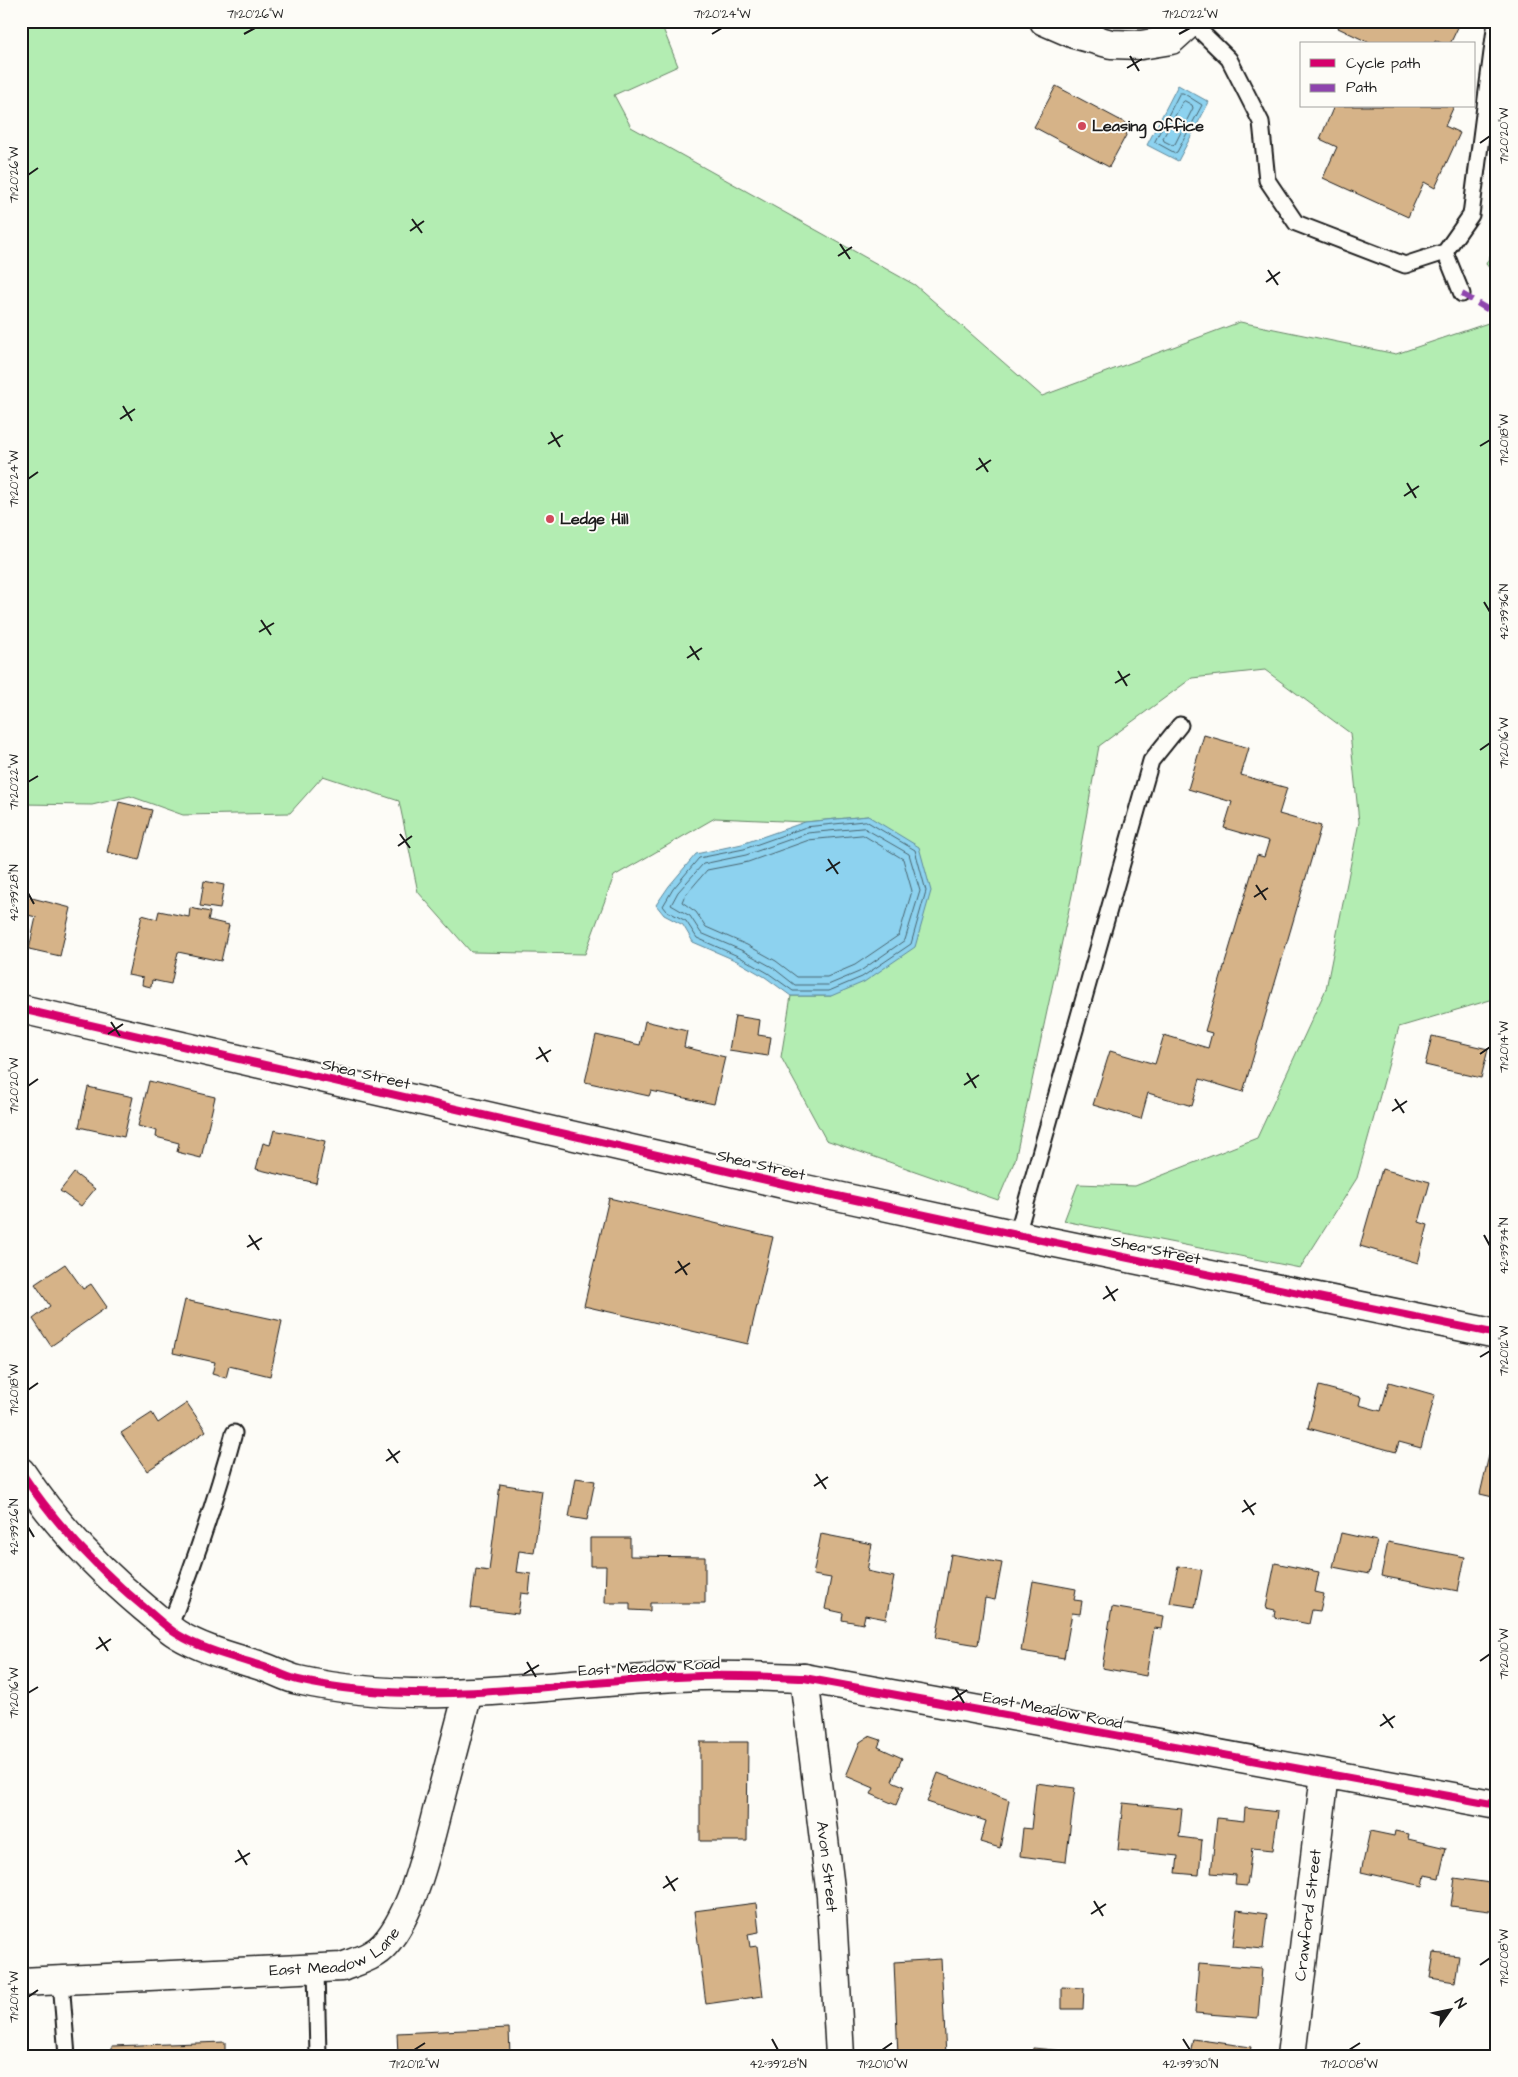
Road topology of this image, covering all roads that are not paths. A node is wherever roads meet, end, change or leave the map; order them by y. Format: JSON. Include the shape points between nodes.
{"nodes":[{"id":1,"x":1044,"y":21,"type":"edge"},
{"id":2,"x":1496,"y":21,"type":"edge"},
{"id":3,"x":1191,"y":22,"type":"edge"},
{"id":4,"x":1445,"y":252,"type":"junction"},
{"id":5,"x":1462,"y":294,"type":"dead end"},
{"id":6,"x":1180,"y":725,"type":"dead end"},
{"id":7,"x":21,"y":1009,"type":"edge"},
{"id":8,"x":1017,"y":1235,"type":"junction"},
{"id":9,"x":1497,"y":1334,"type":"edge"},
{"id":10,"x":234,"y":1433,"type":"dead end"},
{"id":11,"x":21,"y":1472,"type":"edge"},
{"id":12,"x":169,"y":1628,"type":"junction"},
{"id":13,"x":804,"y":1678,"type":"junction"},
{"id":14,"x":468,"y":1693,"type":"junction"},
{"id":15,"x":1325,"y":1774,"type":"junction"},
{"id":16,"x":1497,"y":1805,"type":"edge"},
{"id":17,"x":316,"y":1969,"type":"junction"},
{"id":18,"x":61,"y":1981,"type":"junction"},
{"id":19,"x":21,"y":1982,"type":"edge"},
{"id":20,"x":67,"y":2056,"type":"edge"},
{"id":21,"x":318,"y":2056,"type":"edge"},
{"id":22,"x":840,"y":2056,"type":"edge"},
{"id":23,"x":1291,"y":2056,"type":"edge"}],
"edges":[{"from":1,"to":3,"type":"street","via":[[1074,34],[1111,44],[1141,45],[1171,40]]},
{"from":2,"to":4,"type":"lane","via":[[1471,216]]},
{"from":3,"to":4,"type":"lane","via":[[1229,59],[1261,122],[1267,180],[1296,224],[1405,265]]},
{"from":4,"to":5,"type":"lane"},
{"from":6,"to":8,"type":"lane","via":[[1151,761]]},
{"from":7,"to":8,"type":"street","name":"Shea Street"},
{"from":8,"to":9,"type":"street","name":"Shea Street"},
{"from":10,"to":12,"type":"lane","via":[[195,1562]]},
{"from":11,"to":12,"type":"street","name":"East Meadow Road","via":[[74,1542],[106,1575]]},
{"from":12,"to":14,"type":"street","name":"East Meadow Road","via":[[223,1656],[262,1666],[295,1680],[369,1691]]},
{"from":13,"to":14,"type":"street","name":"East Meadow Road","via":[[700,1676]]},
{"from":13,"to":15,"type":"street","name":"East Meadow Road"},
{"from":13,"to":22,"type":"street","name":"Avon Street","via":[[830,1896]]},
{"from":14,"to":17,"type":"street","name":"East Meadow Lane","via":[[428,1847],[399,1923],[372,1955],[342,1968]]},
{"from":15,"to":16,"type":"street","name":"East Meadow Road"},
{"from":15,"to":23,"type":"street","name":"Crawford Street"},
{"from":17,"to":18,"type":"street","name":"East Meadow Lane"},
{"from":17,"to":21,"type":"lane"},
{"from":18,"to":19,"type":"street","name":"East Meadow Lane"},
{"from":18,"to":20,"type":"lane"}]}
